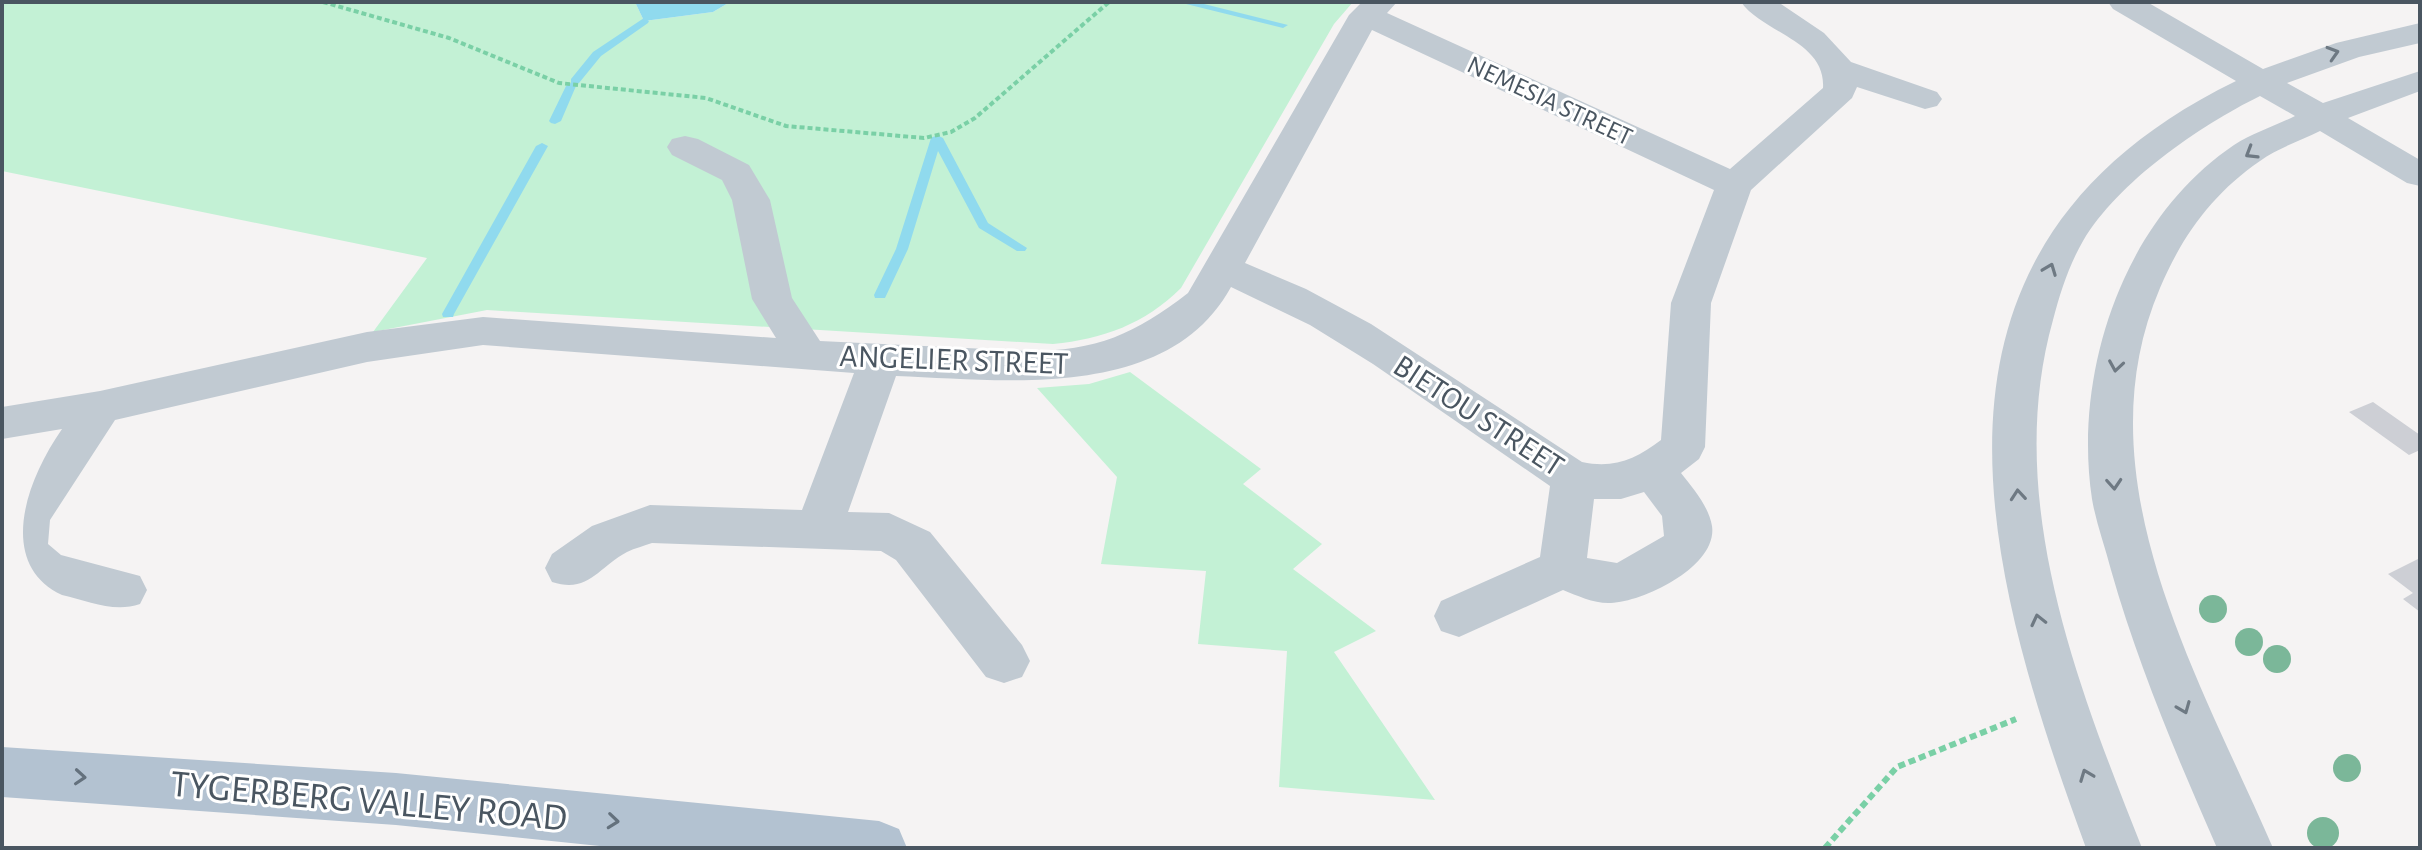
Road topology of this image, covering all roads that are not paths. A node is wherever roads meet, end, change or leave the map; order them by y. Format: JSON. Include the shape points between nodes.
{"nodes":[{"id":1,"x":1757,"y":2,"type":"edge"},
{"id":2,"x":2124,"y":2,"type":"edge"},
{"id":3,"x":1373,"y":9,"type":"edge"},
{"id":4,"x":2420,"y":33,"type":"edge"},
{"id":5,"x":1841,"y":70,"type":"junction"},
{"id":6,"x":2420,"y":81,"type":"edge"},
{"id":7,"x":2261,"y":82,"type":"junction"},
{"id":8,"x":1925,"y":99,"type":"dead end"},
{"id":9,"x":2321,"y":118,"type":"junction"},
{"id":10,"x":685,"y":147,"type":"dead end"},
{"id":11,"x":2420,"y":175,"type":"edge"},
{"id":12,"x":1734,"y":185,"type":"junction"},
{"id":13,"x":1224,"y":269,"type":"junction"},
{"id":14,"x":807,"y":354,"type":"junction"},
{"id":15,"x":880,"y":360,"type":"junction"},
{"id":16,"x":100,"y":407,"type":"junction"},
{"id":17,"x":2,"y":423,"type":"edge"},
{"id":18,"x":1653,"y":472,"type":"junction"},
{"id":19,"x":1574,"y":477,"type":"junction"},
{"id":20,"x":819,"y":529,"type":"junction"},
{"id":21,"x":569,"y":568,"type":"dead end"},
{"id":22,"x":1562,"y":569,"type":"junction"},
{"id":23,"x":123,"y":590,"type":"dead end"},
{"id":24,"x":1459,"y":616,"type":"dead end"},
{"id":25,"x":1004,"y":661,"type":"dead end"},
{"id":26,"x":2,"y":772,"type":"edge"},
{"id":27,"x":879,"y":848,"type":"edge"},
{"id":28,"x":2114,"y":848,"type":"edge"},
{"id":29,"x":2245,"y":848,"type":"edge"}],
"edges":[{"from":1,"to":5,"type":"street","via":[[1826,52]]},
{"from":2,"to":7,"type":"street"},
{"from":3,"to":12,"type":"street","name":"NEMESIA STREET"},
{"from":3,"to":13,"type":"street","name":"ANGELIER STREET"},
{"from":7,"to":4,"type":"street","one_way":true,"via":[[2328,54]]},
{"from":5,"to":8,"type":"street"},
{"from":5,"to":12,"type":"street","name":"BIETOU STREET","via":[[1840,91]]},
{"from":6,"to":9,"type":"street"},
{"from":7,"to":9,"type":"street"},
{"from":28,"to":7,"type":"street","one_way":true,"via":[[2048,667],[2027,573],[2014,444],[2023,342],[2055,256],[2099,196],[2178,129]]},
{"from":9,"to":11,"type":"street"},
{"from":9,"to":29,"type":"street","one_way":true,"via":[[2247,154],[2191,203],[2166,233],[2146,269],[2113,386],[2114,491],[2140,590],[2197,741]]},
{"from":10,"to":14,"type":"street","via":[[736,173],[751,200],[772,299]]},
{"from":12,"to":18,"type":"street","name":"BIETOU STREET","via":[[1691,303],[1683,447]]},
{"from":13,"to":15,"type":"street","name":"ANGELIER STREET","via":[[1203,302],[1185,318],[1153,340],[1114,355],[1057,366]]},
{"from":13,"to":19,"type":"street","name":"BIETOU STREET","via":[[1310,308]]},
{"from":14,"to":15,"type":"street","name":"ANGELIER STREET"},
{"from":14,"to":16,"type":"street","name":"ANGELIER STREET","via":[[483,331],[367,347]]},
{"from":15,"to":20,"type":"street"},
{"from":16,"to":17,"type":"street","name":"ANGELIER STREET"},
{"from":16,"to":23,"type":"street","via":[[27,517],[24,552],[47,571]]},
{"from":18,"to":19,"type":"street","name":"BIETOU STREET","via":[[1615,482]]},
{"from":18,"to":22,"type":"street","via":[[1683,505],[1689,521],[1681,552],[1613,584]]},
{"from":19,"to":22,"type":"street"},
{"from":20,"to":21,"type":"street","via":[[650,524],[609,539]]},
{"from":20,"to":25,"type":"street","via":[[875,529],[902,537]]},
{"from":22,"to":24,"type":"street"},
{"from":26,"to":27,"type":"main road","name":"TYGERBERG VALLEY ROAD","one_way":true,"via":[[396,799]]}]}
